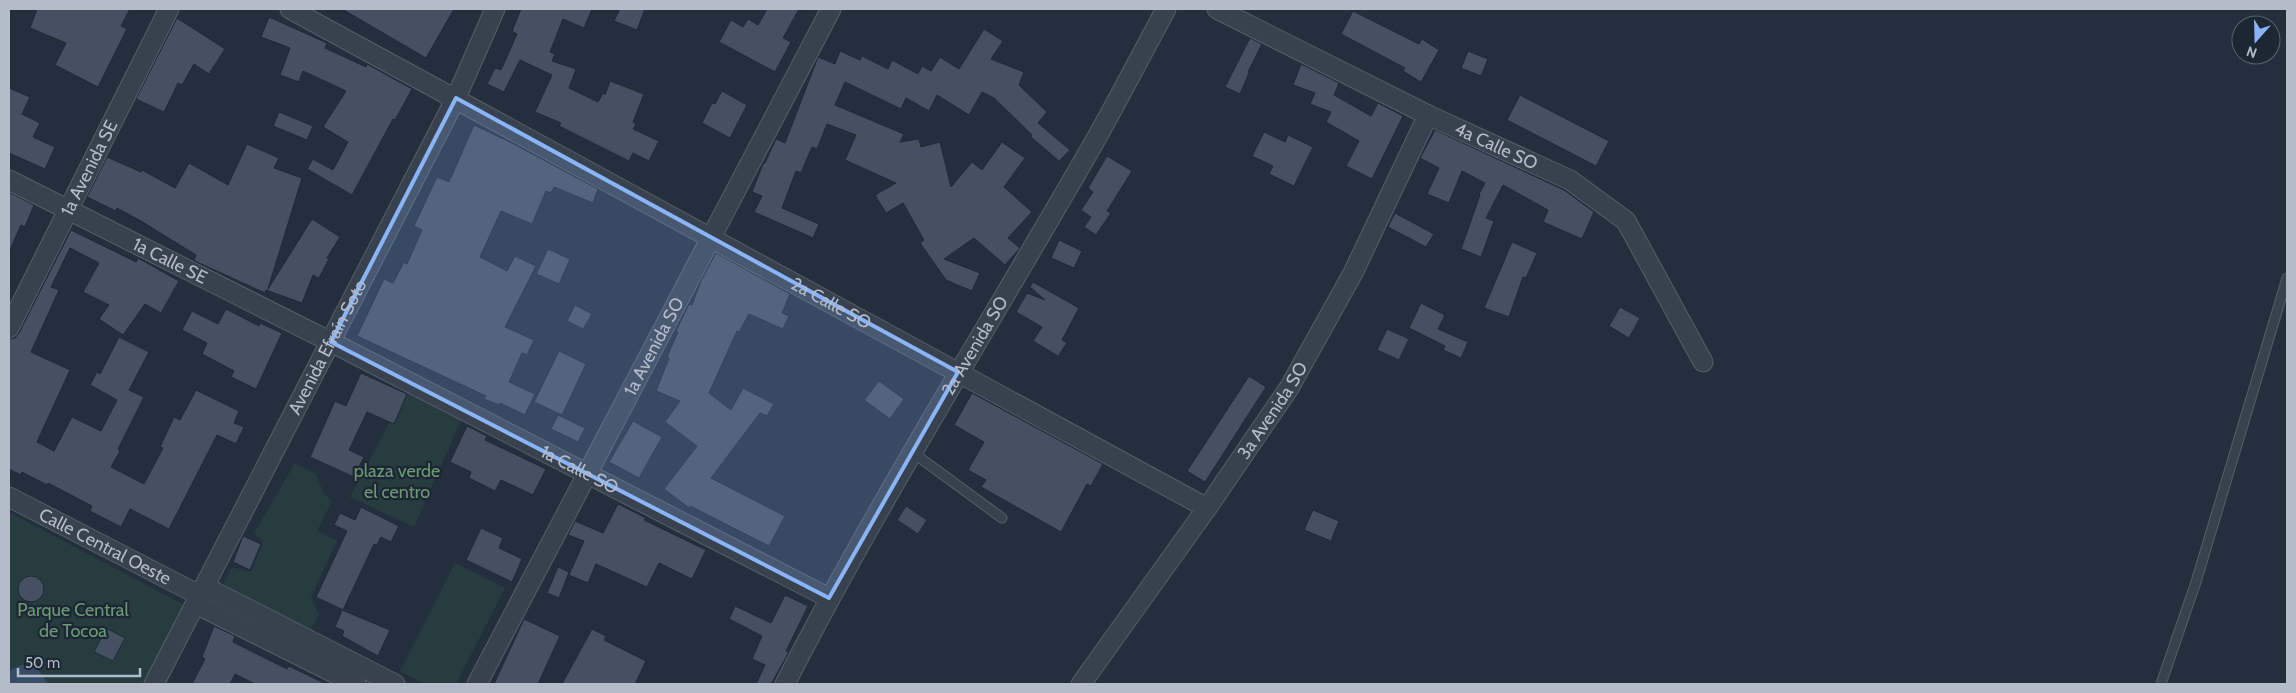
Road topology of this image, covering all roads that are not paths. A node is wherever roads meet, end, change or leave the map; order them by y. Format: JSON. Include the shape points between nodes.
{"nodes":[{"id":1,"x":169,"y":9,"type":"edge"},
{"id":2,"x":290,"y":9,"type":"edge"},
{"id":3,"x":495,"y":9,"type":"edge"},
{"id":4,"x":830,"y":9,"type":"edge"},
{"id":5,"x":1166,"y":9,"type":"edge"},
{"id":6,"x":1217,"y":9,"type":"edge"},
{"id":7,"x":456,"y":98,"type":"junction"},
{"id":8,"x":1428,"y":115,"type":"junction"},
{"id":9,"x":9,"y":180,"type":"edge"},
{"id":10,"x":68,"y":210,"type":"junction"},
{"id":11,"x":711,"y":237,"type":"junction"},
{"id":12,"x":2287,"y":278,"type":"edge"},
{"id":13,"x":9,"y":328,"type":"edge"},
{"id":14,"x":331,"y":342,"type":"junction"},
{"id":15,"x":1703,"y":362,"type":"dead end"},
{"id":16,"x":958,"y":372,"type":"junction"},
{"id":17,"x":912,"y":452,"type":"junction"},
{"id":18,"x":587,"y":474,"type":"junction"},
{"id":19,"x":9,"y":497,"type":"edge"},
{"id":20,"x":1207,"y":508,"type":"junction"},
{"id":21,"x":1002,"y":518,"type":"dead end"},
{"id":22,"x":200,"y":596,"type":"junction"},
{"id":23,"x":829,"y":598,"type":"junction"},
{"id":24,"x":154,"y":684,"type":"edge"},
{"id":25,"x":356,"y":684,"type":"edge"},
{"id":26,"x":395,"y":684,"type":"edge"},
{"id":27,"x":477,"y":684,"type":"edge"},
{"id":28,"x":785,"y":684,"type":"edge"},
{"id":29,"x":1081,"y":684,"type":"edge"},
{"id":30,"x":2161,"y":684,"type":"edge"}],
"edges":[{"from":1,"to":10,"type":"street","name":"1a Avenida SE"},
{"from":2,"to":7,"type":"street","name":"2a Calle SO"},
{"from":3,"to":7,"type":"street","name":"Avenida Efraín Soto"},
{"from":4,"to":11,"type":"street","name":"1a Avenida SO"},
{"from":5,"to":16,"type":"street","name":"2a Avenida SO","via":[[1096,138]]},
{"from":6,"to":8,"type":"street","name":"4a Calle SO"},
{"from":7,"to":11,"type":"street","name":"2a Calle SO"},
{"from":7,"to":14,"type":"street","name":"Avenida Efraín Soto"},
{"from":8,"to":15,"type":"street","name":"4a Calle SO","via":[[1570,180],[1626,221]]},
{"from":8,"to":20,"type":"street","name":"3a Avenida SO","via":[[1353,273],[1289,388]]},
{"from":9,"to":10,"type":"street","name":"1a Calle SE"},
{"from":10,"to":13,"type":"street","name":"1a Avenida SE"},
{"from":10,"to":14,"type":"street","name":"1a Calle SE"},
{"from":11,"to":16,"type":"street","name":"2a Calle SO"},
{"from":11,"to":18,"type":"street","name":"1a Avenida SO"},
{"from":12,"to":30,"type":"lane","via":[[2196,582]]},
{"from":14,"to":18,"type":"street","name":"1a Calle SO"},
{"from":14,"to":22,"type":"street","name":"Avenida Efraín Soto"},
{"from":16,"to":17,"type":"street","name":"2a Avenida SO"},
{"from":16,"to":20,"type":"street","name":"2a Calle SO"},
{"from":17,"to":21,"type":"lane"},
{"from":17,"to":23,"type":"street","name":"2a Avenida SO"},
{"from":18,"to":23,"type":"street","name":"1a Calle SO"},
{"from":18,"to":27,"type":"street","name":"1a Avenida SO"},
{"from":19,"to":22,"type":"street","name":"Calle Central Oeste"},
{"from":20,"to":29,"type":"street","name":"3a Avenida SO"},
{"from":22,"to":24,"type":"street","name":"Avenida Efraín Soto"},
{"from":22,"to":25,"type":"street","name":"Calle Central Oeste"},
{"from":22,"to":26,"type":"street"},
{"from":23,"to":28,"type":"street","name":"2a Avenida SO"}]}
